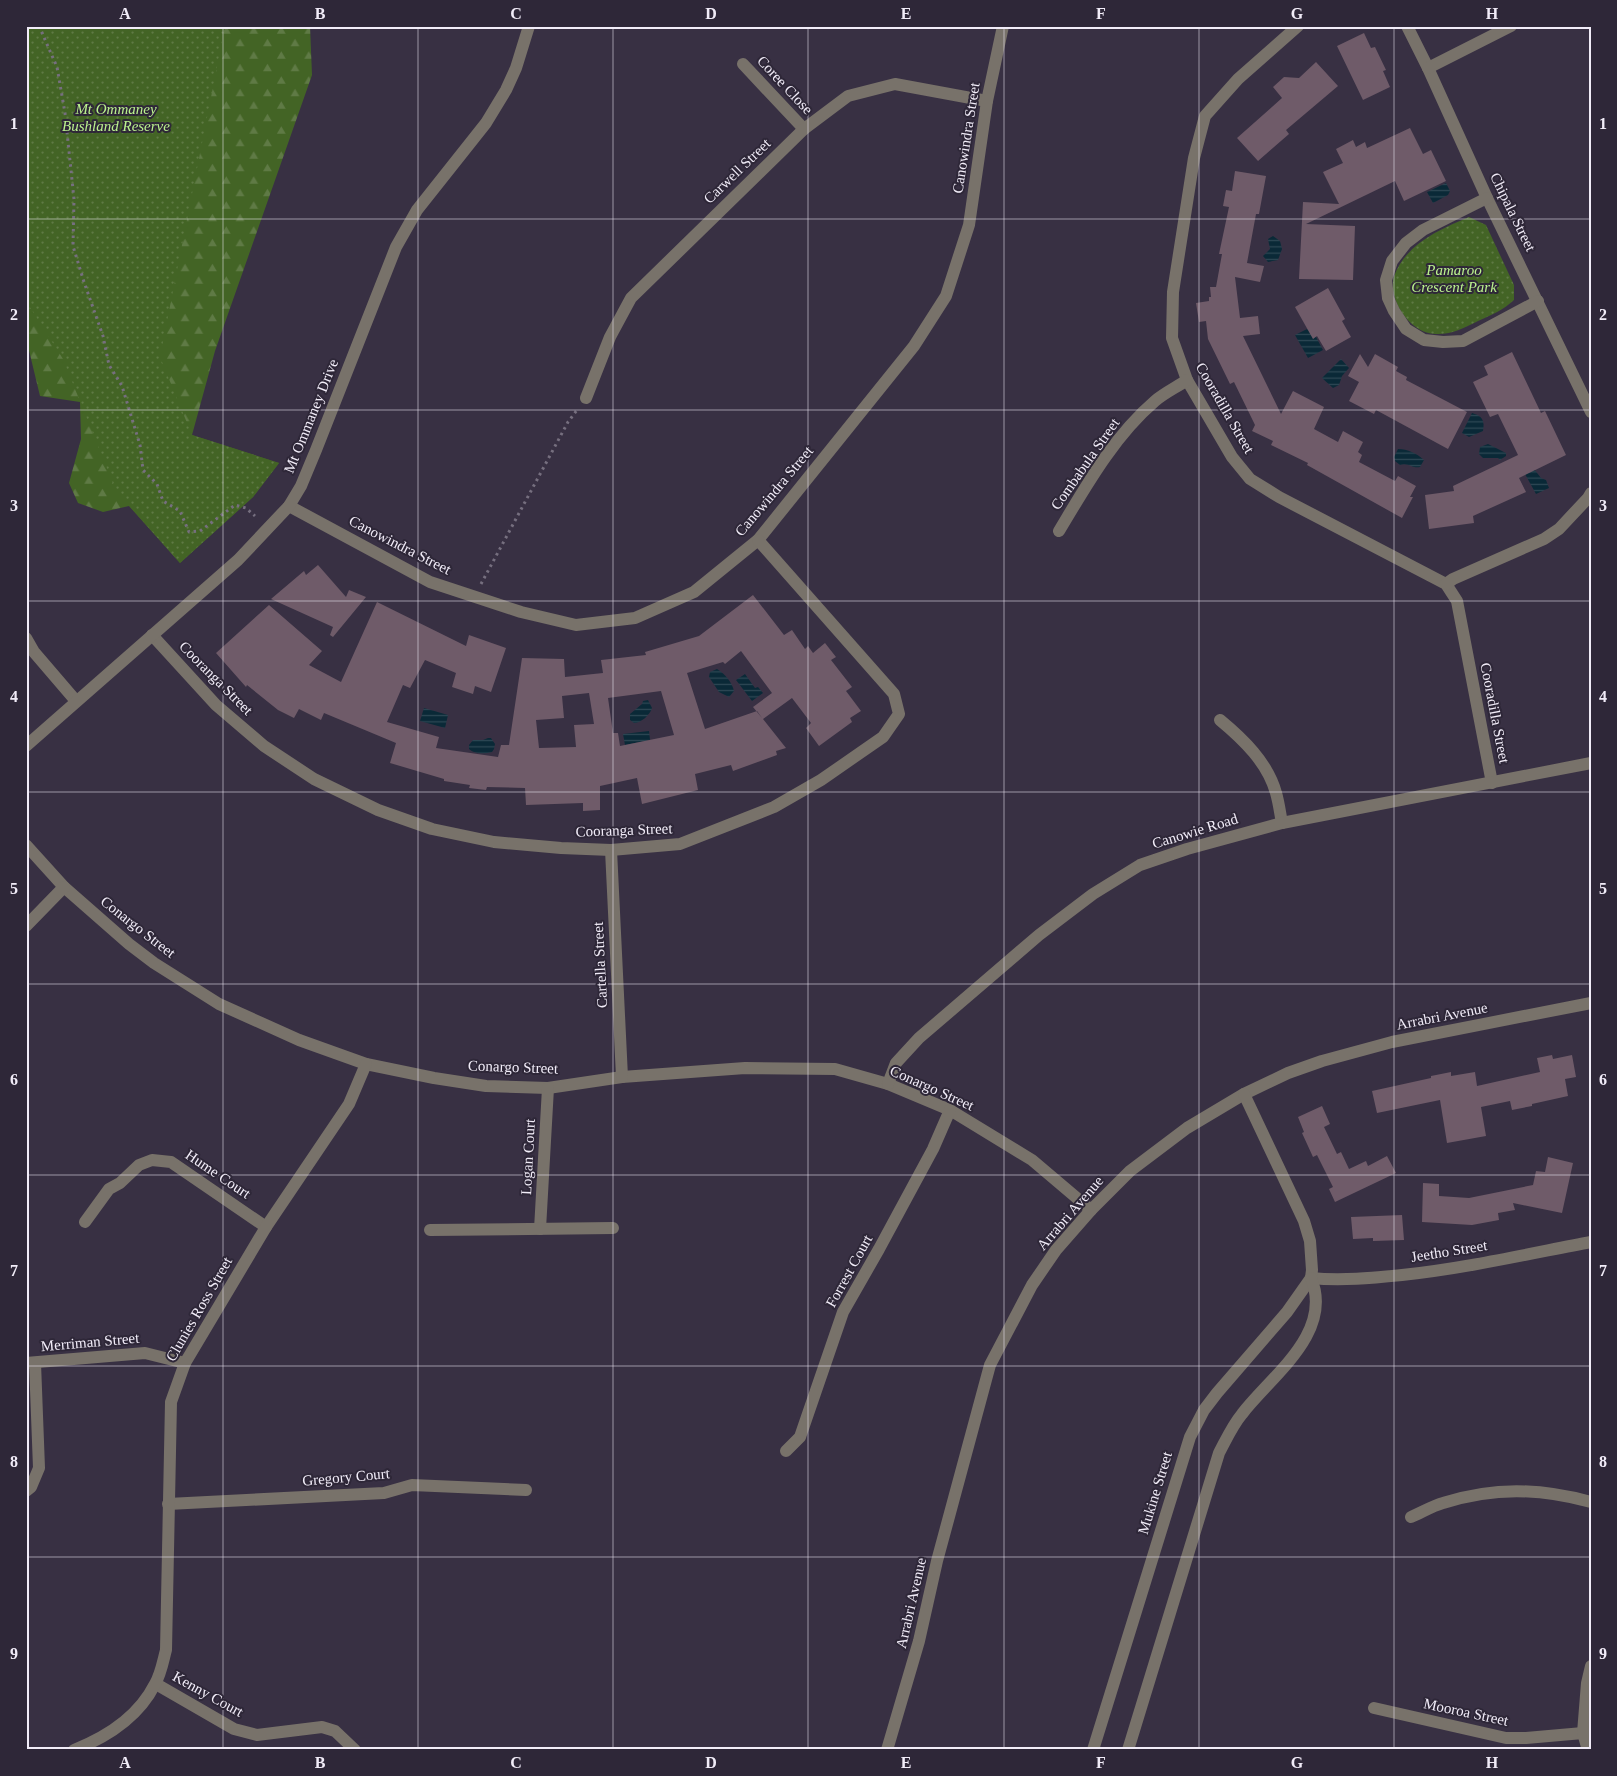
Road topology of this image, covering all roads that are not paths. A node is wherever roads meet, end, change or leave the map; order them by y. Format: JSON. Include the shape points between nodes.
{"nodes":[{"id":1,"x":529,"y":26,"type":"edge"},
{"id":2,"x":1002,"y":26,"type":"edge"},
{"id":3,"x":1298,"y":26,"type":"edge"},
{"id":4,"x":1407,"y":26,"type":"edge"},
{"id":5,"x":1511,"y":26,"type":"edge"},
{"id":6,"x":742,"y":64,"type":"dead end"},
{"id":7,"x":1428,"y":68,"type":"junction"},
{"id":8,"x":987,"y":101,"type":"junction"},
{"id":9,"x":804,"y":129,"type":"junction"},
{"id":10,"x":1486,"y":198,"type":"junction"},
{"id":11,"x":1538,"y":301,"type":"junction"},
{"id":12,"x":1187,"y":380,"type":"junction"},
{"id":13,"x":586,"y":398,"type":"road end"},
{"id":14,"x":1591,"y":412,"type":"edge"},
{"id":15,"x":1591,"y":493,"type":"edge"},
{"id":16,"x":289,"y":506,"type":"junction"},
{"id":17,"x":1059,"y":531,"type":"dead end"},
{"id":18,"x":758,"y":540,"type":"junction"},
{"id":19,"x":1446,"y":584,"type":"junction"},
{"id":20,"x":152,"y":635,"type":"junction"},
{"id":21,"x":26,"y":638,"type":"edge"},
{"id":22,"x":76,"y":701,"type":"junction"},
{"id":23,"x":1220,"y":720,"type":"dead end"},
{"id":24,"x":26,"y":746,"type":"edge"},
{"id":25,"x":1591,"y":763,"type":"edge"},
{"id":26,"x":1492,"y":783,"type":"junction"},
{"id":27,"x":1282,"y":823,"type":"junction"},
{"id":28,"x":26,"y":845,"type":"edge"},
{"id":29,"x":610,"y":850,"type":"junction"},
{"id":30,"x":64,"y":887,"type":"junction"},
{"id":31,"x":26,"y":926,"type":"edge"},
{"id":32,"x":1591,"y":1003,"type":"edge"},
{"id":33,"x":366,"y":1064,"type":"junction"},
{"id":34,"x":622,"y":1077,"type":"junction"},
{"id":35,"x":888,"y":1084,"type":"junction"},
{"id":36,"x":548,"y":1088,"type":"junction"},
{"id":37,"x":1244,"y":1094,"type":"junction"},
{"id":38,"x":950,"y":1110,"type":"junction"},
{"id":39,"x":1091,"y":1210,"type":"junction"},
{"id":40,"x":85,"y":1222,"type":"dead end"},
{"id":41,"x":266,"y":1227,"type":"junction"},
{"id":42,"x":613,"y":1228,"type":"dead end"},
{"id":43,"x":540,"y":1229,"type":"junction"},
{"id":44,"x":430,"y":1230,"type":"dead end"},
{"id":45,"x":1591,"y":1242,"type":"edge"},
{"id":46,"x":1311,"y":1278,"type":"junction"},
{"id":47,"x":31,"y":1363,"type":"edge"},
{"id":48,"x":185,"y":1363,"type":"junction"},
{"id":49,"x":786,"y":1451,"type":"dead end"},
{"id":50,"x":526,"y":1490,"type":"dead end"},
{"id":51,"x":26,"y":1491,"type":"edge"},
{"id":52,"x":1591,"y":1502,"type":"edge"},
{"id":53,"x":168,"y":1504,"type":"junction"},
{"id":54,"x":1411,"y":1517,"type":"dead end"},
{"id":55,"x":1591,"y":1666,"type":"edge"},
{"id":56,"x":156,"y":1684,"type":"junction"},
{"id":57,"x":1374,"y":1708,"type":"dead end"},
{"id":58,"x":1583,"y":1733,"type":"junction"},
{"id":59,"x":74,"y":1750,"type":"edge"},
{"id":60,"x":355,"y":1750,"type":"edge"},
{"id":61,"x":887,"y":1750,"type":"edge"},
{"id":62,"x":1093,"y":1750,"type":"edge"},
{"id":63,"x":1128,"y":1750,"type":"edge"},
{"id":64,"x":1588,"y":1750,"type":"edge"}],
"edges":[{"from":1,"to":16,"type":"street","name":"Mt Ommaney Drive","via":[[506,90],[486,123],[416,210],[396,247],[316,450]]},
{"from":2,"to":8,"type":"street","name":"Canowindra Street"},
{"from":3,"to":12,"type":"street","name":"Cooradilla Street","via":[[1238,78],[1205,116],[1194,158],[1173,292],[1172,338]]},
{"from":4,"to":7,"type":"street","name":"Chipala Street"},
{"from":5,"to":7,"type":"street"},
{"from":6,"to":9,"type":"street","name":"Coree Close"},
{"from":7,"to":10,"type":"street","name":"Chipala Street"},
{"from":8,"to":9,"type":"street","name":"Carwell Street","via":[[895,84],[848,96]]},
{"from":8,"to":18,"type":"street","name":"Canowindra Street","via":[[969,225],[946,296],[914,346]]},
{"from":9,"to":13,"type":"street","name":"Carwell Street","via":[[631,298],[610,337]]},
{"from":10,"to":11,"type":"street","name":"Chipala Street"},
{"from":10,"to":11,"type":"street","via":[[1424,230],[1406,243],[1392,261],[1386,280],[1388,298],[1394,311],[1406,330],[1424,340],[1463,341]]},
{"from":11,"to":14,"type":"street","name":"Chipala Street"},
{"from":12,"to":17,"type":"street","name":"Combabula Street","via":[[1156,400],[1124,432]]},
{"from":12,"to":19,"type":"street","name":"Cooradilla Street","via":[[1232,457],[1250,479]]},
{"from":15,"to":19,"type":"street","via":[[1559,529],[1544,539],[1453,578]]},
{"from":16,"to":18,"type":"street","name":"Canowindra Street","via":[[430,582],[521,612],[576,625],[635,618],[694,592]]},
{"from":16,"to":20,"type":"street","name":"Mt Ommaney Drive","via":[[238,560]]},
{"from":18,"to":29,"type":"street","name":"Cooranga Street","via":[[894,694],[899,714],[883,737],[871,746],[774,807],[680,844]]},
{"from":19,"to":26,"type":"street","name":"Cooradilla Street","via":[[1458,601]]},
{"from":20,"to":22,"type":"street","name":"Mt Ommaney Drive"},
{"from":20,"to":29,"type":"street","name":"Cooranga Street","via":[[216,705],[264,746],[314,779],[372,808],[432,829],[494,842]]},
{"from":21,"to":22,"type":"street"},
{"from":22,"to":24,"type":"street","name":"Mt Ommaney Drive"},
{"from":23,"to":27,"type":"street","via":[[1260,760],[1276,791]]},
{"from":25,"to":26,"type":"street","name":"Canowie Road"},
{"from":26,"to":27,"type":"street","name":"Canowie Road"},
{"from":27,"to":35,"type":"street","name":"Canowie Road","via":[[1140,865],[1093,894],[1038,935],[919,1038],[896,1063]]},
{"from":28,"to":30,"type":"street","name":"Conargo Street"},
{"from":29,"to":34,"type":"street","name":"Cartella Street"},
{"from":30,"to":31,"type":"street"},
{"from":30,"to":33,"type":"street","name":"Conargo Street","via":[[154,963],[219,1004],[299,1040]]},
{"from":32,"to":37,"type":"street","name":"Arrabri Avenue","via":[[1392,1042],[1296,1070]]},
{"from":33,"to":36,"type":"street","name":"Conargo Street","via":[[486,1086]]},
{"from":33,"to":41,"type":"street","name":"Clunies Ross Street","via":[[349,1104]]},
{"from":34,"to":35,"type":"street","name":"Conargo Street","via":[[745,1068],[835,1069]]},
{"from":34,"to":36,"type":"street","name":"Conargo Street"},
{"from":35,"to":38,"type":"street","name":"Conargo Street"},
{"from":36,"to":43,"type":"street","name":"Logan Court"},
{"from":37,"to":39,"type":"street","name":"Arrabri Avenue","via":[[1187,1128],[1130,1171]]},
{"from":37,"to":46,"type":"street","via":[[1304,1221],[1312,1251]]},
{"from":38,"to":39,"type":"street","name":"Conargo Street","via":[[1032,1160]]},
{"from":38,"to":49,"type":"street","name":"Forrest Court","via":[[933,1149],[843,1312],[800,1437]]},
{"from":39,"to":61,"type":"street","name":"Arrabri Avenue","via":[[1056,1250],[1032,1285],[990,1365],[919,1641]]},
{"from":40,"to":41,"type":"street","name":"Hume Court","via":[[109,1189],[139,1165],[152,1160],[171,1162]]},
{"from":41,"to":48,"type":"street","name":"Clunies Ross Street"},
{"from":42,"to":43,"type":"street"},
{"from":43,"to":44,"type":"street"},
{"from":45,"to":46,"type":"street","name":"Jeetho Street","via":[[1449,1270],[1372,1278]]},
{"from":46,"to":62,"type":"street","name":"Mukine Street","via":[[1277,1324],[1213,1397],[1190,1437]]},
{"from":46,"to":63,"type":"street","via":[[1315,1308],[1302,1345],[1242,1413],[1219,1453]]},
{"from":47,"to":48,"type":"street","name":"Merriman Street","via":[[145,1353]]},
{"from":47,"to":51,"type":"street","via":[[39,1468]]},
{"from":48,"to":53,"type":"street","name":"Clunies Ross Street","via":[[171,1402]]},
{"from":50,"to":53,"type":"street","name":"Gregory Court","via":[[412,1485],[384,1493]]},
{"from":52,"to":54,"type":"street","via":[[1529,1490],[1505,1491],[1442,1503]]},
{"from":53,"to":56,"type":"street","name":"Clunies Ross Street","via":[[166,1650]]},
{"from":55,"to":58,"type":"street","via":[[1586,1683]]},
{"from":56,"to":59,"type":"street","name":"Clunies Ross Street","via":[[135,1713],[109,1733]]},
{"from":56,"to":60,"type":"street","name":"Kenny Court","via":[[234,1729],[257,1735],[322,1728],[335,1731]]},
{"from":57,"to":58,"type":"street","name":"Mooroa Street","via":[[1506,1738]]},
{"from":58,"to":64,"type":"street"}]}
